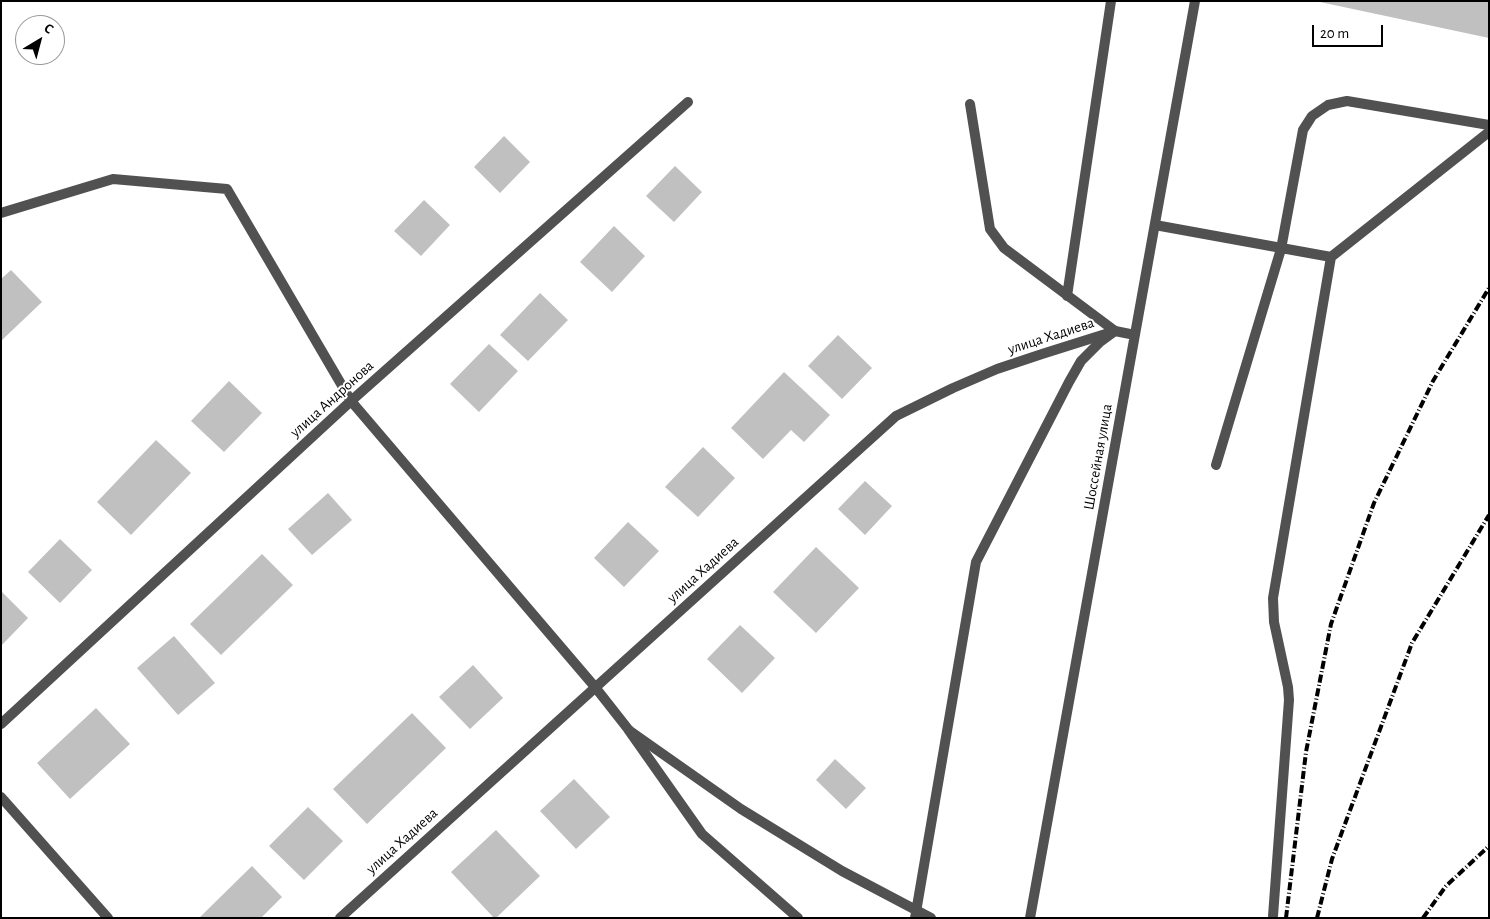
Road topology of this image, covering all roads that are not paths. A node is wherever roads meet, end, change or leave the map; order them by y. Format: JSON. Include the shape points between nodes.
{"nodes":[{"id":1,"x":1111,"y":1,"type":"edge"},
{"id":2,"x":1195,"y":1,"type":"edge"},
{"id":3,"x":688,"y":102,"type":"dead end"},
{"id":4,"x":970,"y":104,"type":"dead end"},
{"id":5,"x":1489,"y":125,"type":"edge"},
{"id":6,"x":1489,"y":132,"type":"edge"},
{"id":7,"x":1,"y":213,"type":"edge"},
{"id":8,"x":1155,"y":226,"type":"junction"},
{"id":9,"x":1281,"y":249,"type":"junction"},
{"id":10,"x":1331,"y":258,"type":"junction"},
{"id":11,"x":1067,"y":296,"type":"junction"},
{"id":12,"x":1115,"y":332,"type":"junction"},
{"id":13,"x":1135,"y":336,"type":"junction"},
{"id":14,"x":351,"y":401,"type":"junction"},
{"id":15,"x":1216,"y":465,"type":"dead end"},
{"id":16,"x":595,"y":687,"type":"junction"},
{"id":17,"x":1,"y":724,"type":"edge"},
{"id":18,"x":628,"y":730,"type":"junction"},
{"id":19,"x":1,"y":798,"type":"edge"},
{"id":20,"x":915,"y":914,"type":"edge"},
{"id":21,"x":1273,"y":916,"type":"dead end"},
{"id":22,"x":108,"y":918,"type":"edge"},
{"id":23,"x":340,"y":918,"type":"edge"},
{"id":24,"x":798,"y":918,"type":"edge"},
{"id":25,"x":932,"y":918,"type":"edge"},
{"id":26,"x":1030,"y":918,"type":"edge"}],
"edges":[{"from":1,"to":11,"type":"street"},
{"from":2,"to":8,"type":"street","name":"Шоссейная улица"},
{"from":3,"to":14,"type":"street","name":"улица Андронова"},
{"from":4,"to":11,"type":"street","via":[[990,229],[1004,248]]},
{"from":5,"to":9,"type":"street","via":[[1347,101],[1328,105],[1312,116],[1303,130]]},
{"from":6,"to":10,"type":"street"},
{"from":7,"to":14,"type":"street","via":[[113,179],[227,189]]},
{"from":8,"to":9,"type":"street"},
{"from":8,"to":13,"type":"street","name":"Шоссейная улица"},
{"from":9,"to":10,"type":"street"},
{"from":9,"to":15,"type":"street"},
{"from":10,"to":21,"type":"street","via":[[1273,598],[1274,622],[1289,700]]},
{"from":11,"to":12,"type":"street"},
{"from":12,"to":13,"type":"street","name":"улица Хадиева"},
{"from":12,"to":16,"type":"street","name":"улица Хадиева","via":[[997,370],[896,416]]},
{"from":12,"to":20,"type":"street","via":[[1091,350],[1077,368],[976,562]]},
{"from":13,"to":26,"type":"street","name":"Шоссейная улица"},
{"from":14,"to":16,"type":"street"},
{"from":14,"to":17,"type":"street","name":"улица Андронова"},
{"from":16,"to":18,"type":"street"},
{"from":16,"to":23,"type":"street","name":"улица Хадиева"},
{"from":18,"to":20,"type":"street","via":[[740,809]]},
{"from":18,"to":24,"type":"street","via":[[702,834]]},
{"from":19,"to":22,"type":"street"},
{"from":20,"to":25,"type":"street"}]}
